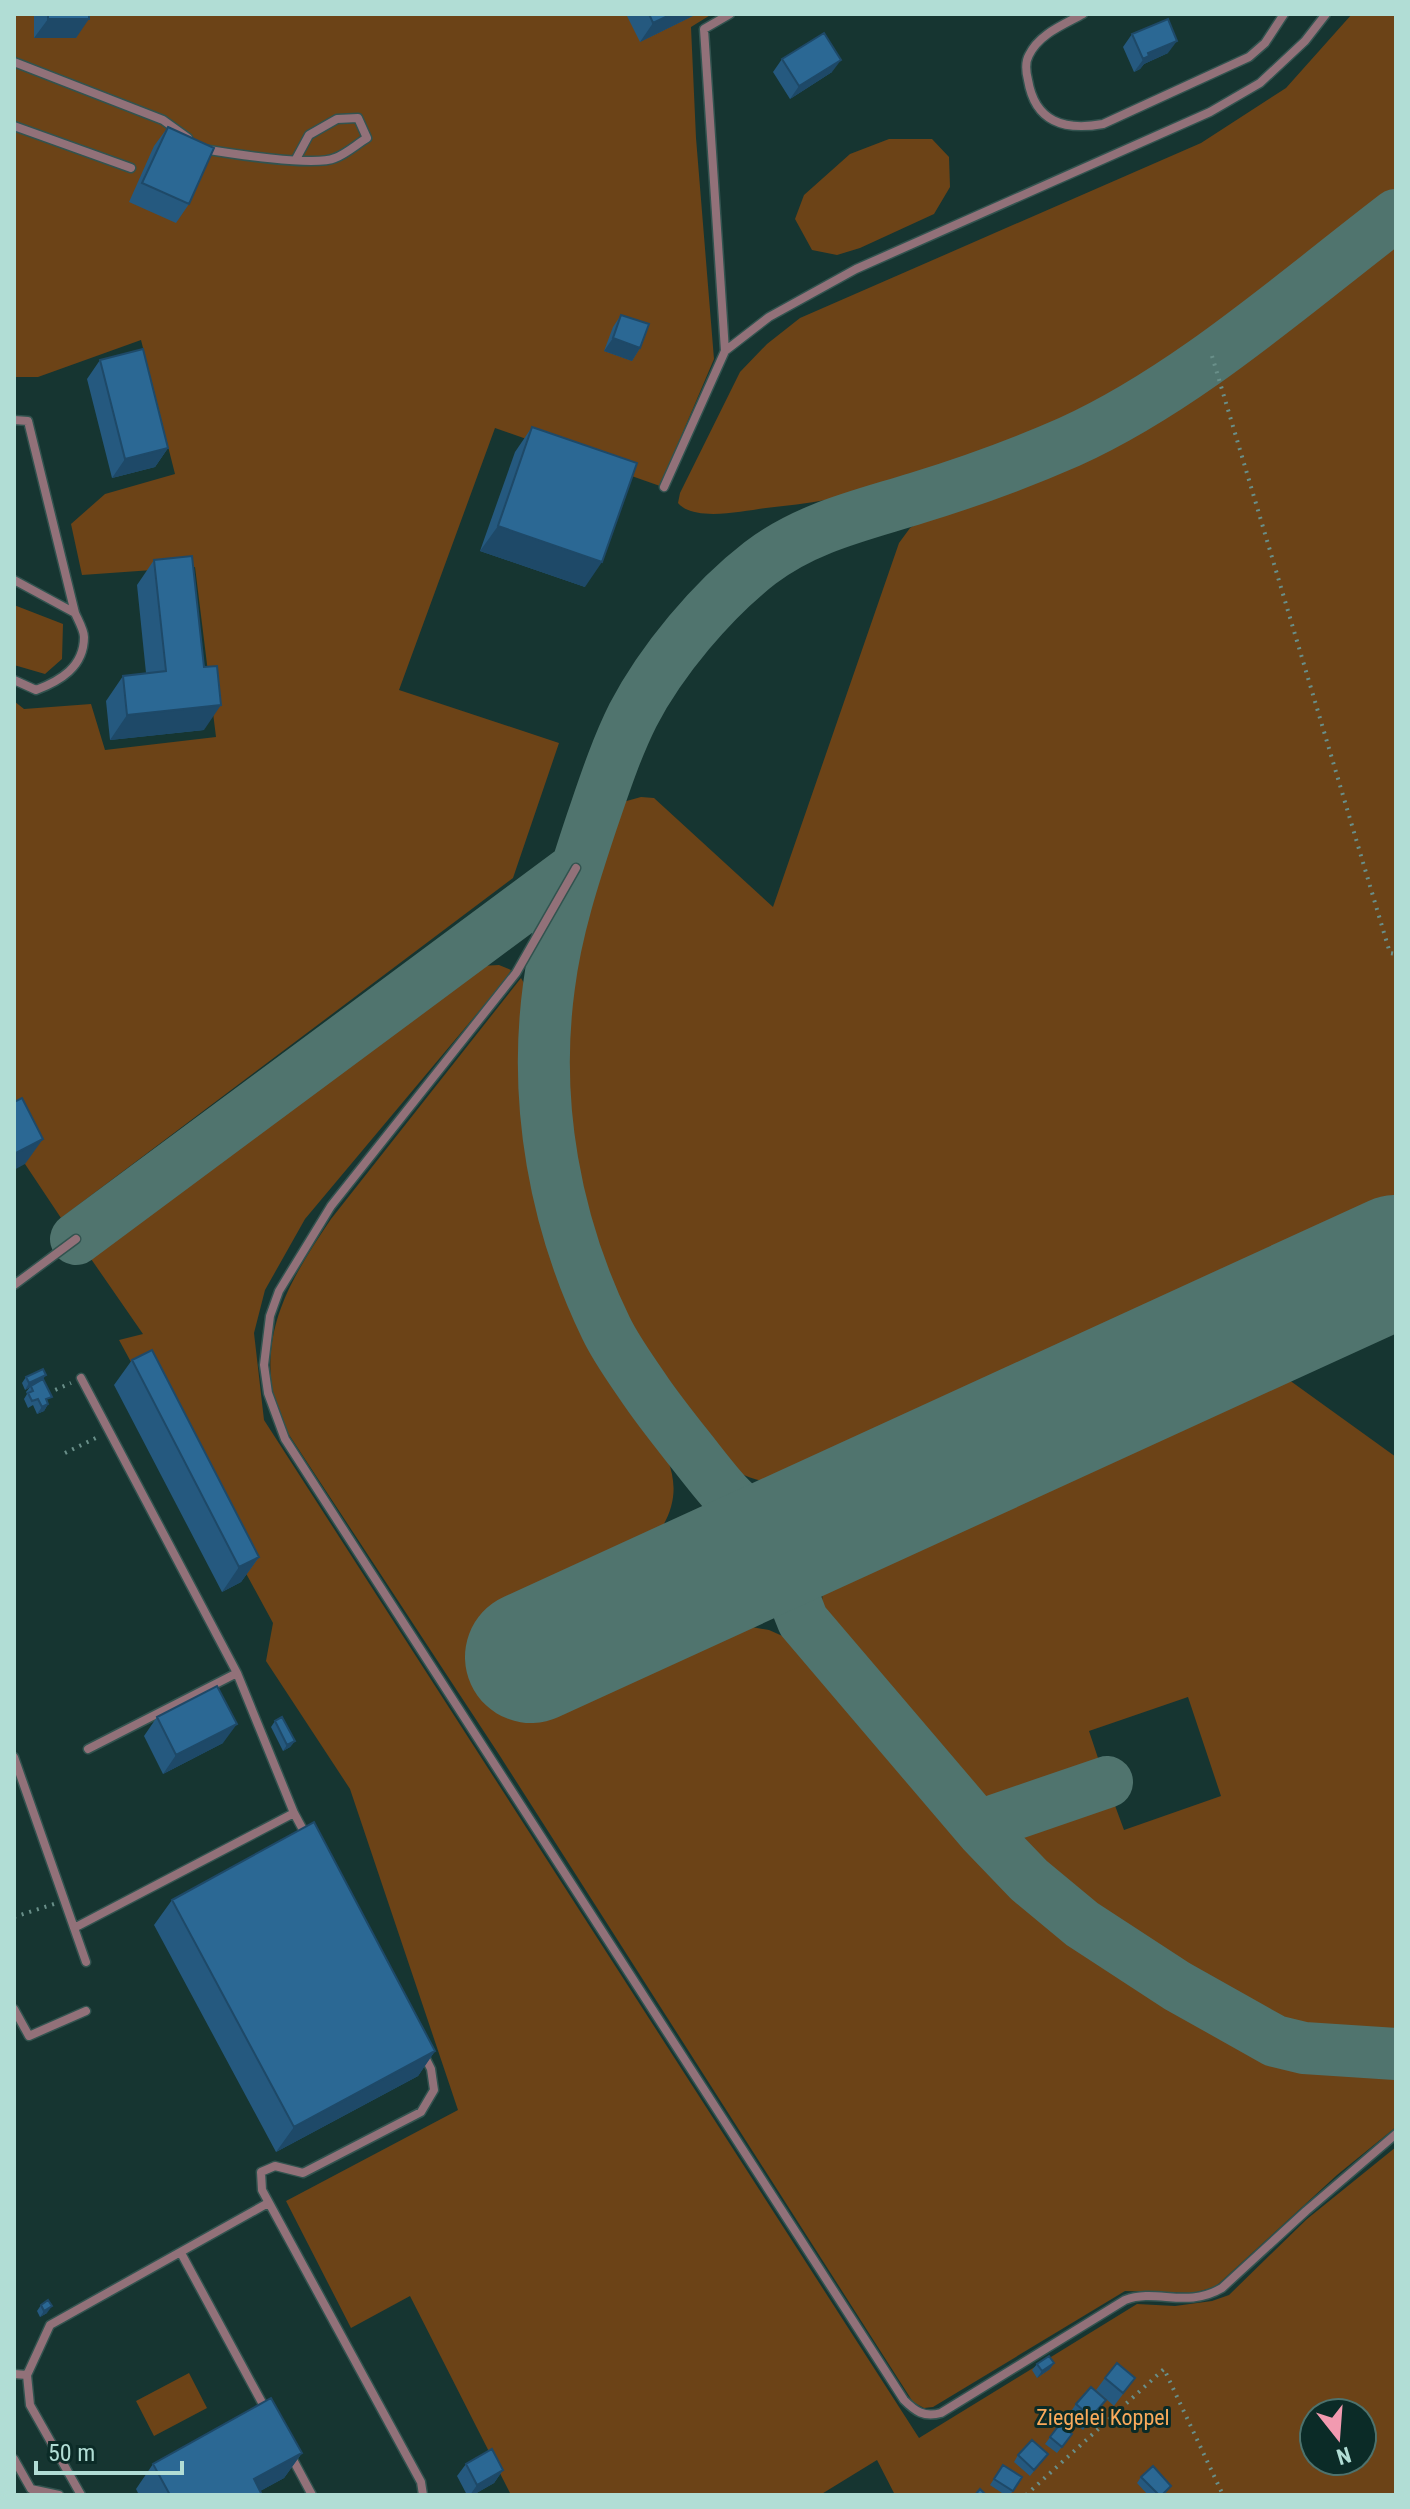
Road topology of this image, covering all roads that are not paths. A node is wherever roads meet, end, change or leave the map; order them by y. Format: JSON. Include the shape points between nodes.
{"nodes":[{"id":1,"x":730,"y":14,"type":"edge"},
{"id":2,"x":1083,"y":14,"type":"edge"},
{"id":3,"x":1284,"y":14,"type":"edge"},
{"id":4,"x":1326,"y":14,"type":"edge"},
{"id":5,"x":14,"y":62,"type":"edge"},
{"id":6,"x":14,"y":126,"type":"edge"},
{"id":7,"x":296,"y":159,"type":"junction"},
{"id":8,"x":131,"y":168,"type":"dead end"},
{"id":9,"x":725,"y":351,"type":"junction"},
{"id":10,"x":14,"y":420,"type":"edge"},
{"id":11,"x":664,"y":487,"type":"dead end"},
{"id":12,"x":14,"y":580,"type":"edge"},
{"id":13,"x":75,"y":613,"type":"junction"},
{"id":14,"x":14,"y":680,"type":"edge"},
{"id":15,"x":576,"y":868,"type":"dead end"},
{"id":16,"x":76,"y":1239,"type":"dead end"},
{"id":17,"x":14,"y":1285,"type":"edge"},
{"id":18,"x":81,"y":1378,"type":"road end"},
{"id":19,"x":237,"y":1673,"type":"junction"},
{"id":20,"x":88,"y":1749,"type":"dead end"},
{"id":21,"x":14,"y":1757,"type":"edge"},
{"id":22,"x":294,"y":1813,"type":"junction"},
{"id":23,"x":315,"y":1853,"type":"edge"},
{"id":24,"x":74,"y":1928,"type":"junction"},
{"id":25,"x":86,"y":1962,"type":"dead end"},
{"id":26,"x":14,"y":2009,"type":"edge"},
{"id":27,"x":86,"y":2011,"type":"dead end"},
{"id":28,"x":417,"y":2042,"type":"edge"},
{"id":29,"x":1396,"y":2134,"type":"edge"},
{"id":30,"x":268,"y":2203,"type":"junction"},
{"id":31,"x":181,"y":2253,"type":"junction"},
{"id":32,"x":14,"y":2374,"type":"edge"},
{"id":33,"x":27,"y":2375,"type":"junction"},
{"id":34,"x":268,"y":2414,"type":"edge"},
{"id":35,"x":283,"y":2441,"type":"edge"},
{"id":36,"x":14,"y":2459,"type":"edge"},
{"id":37,"x":59,"y":2495,"type":"edge"},
{"id":38,"x":81,"y":2495,"type":"edge"},
{"id":39,"x":312,"y":2495,"type":"edge"},
{"id":40,"x":423,"y":2495,"type":"edge"}],
"edges":[{"from":1,"to":9,"type":"lane","via":[[704,29]]},
{"from":2,"to":3,"type":"lane","via":[[1043,36],[1028,57],[1026,73],[1037,107],[1049,119],[1086,127],[1249,57]]},
{"from":4,"to":9,"type":"lane","via":[[1260,83],[1210,112],[856,269],[769,317]]},
{"from":5,"to":7,"type":"lane","via":[[163,120],[203,149]]},
{"from":6,"to":8,"type":"lane"},
{"from":7,"to":7,"type":"lane","via":[[333,160],[367,138],[358,118],[337,119],[309,135]]},
{"from":9,"to":11,"type":"lane"},
{"from":10,"to":13,"type":"lane","via":[[28,421]]},
{"from":12,"to":13,"type":"lane"},
{"from":13,"to":14,"type":"lane","via":[[84,636],[78,661],[62,680],[36,690]]},
{"from":15,"to":29,"type":"lane","via":[[516,973],[331,1206],[292,1266],[267,1328],[268,1393],[285,1439],[904,2400],[914,2411],[941,2413],[1125,2300],[1212,2294]]},
{"from":16,"to":17,"type":"lane"},
{"from":18,"to":19,"type":"lane"},
{"from":19,"to":20,"type":"lane"},
{"from":19,"to":22,"type":"lane"},
{"from":21,"to":24,"type":"lane"},
{"from":22,"to":23,"type":"lane"},
{"from":22,"to":24,"type":"lane"},
{"from":24,"to":25,"type":"lane"},
{"from":26,"to":27,"type":"lane","via":[[29,2036]]},
{"from":28,"to":30,"type":"lane","via":[[431,2069],[434,2090],[421,2112],[303,2173],[275,2166],[261,2172]]},
{"from":30,"to":31,"type":"lane"},
{"from":30,"to":40,"type":"lane","via":[[421,2482]]},
{"from":31,"to":33,"type":"lane","via":[[50,2325]]},
{"from":31,"to":34,"type":"lane"},
{"from":32,"to":33,"type":"lane"},
{"from":33,"to":38,"type":"lane","via":[[30,2405]]},
{"from":35,"to":39,"type":"lane"},
{"from":36,"to":37,"type":"lane","via":[[31,2489]]}]}
